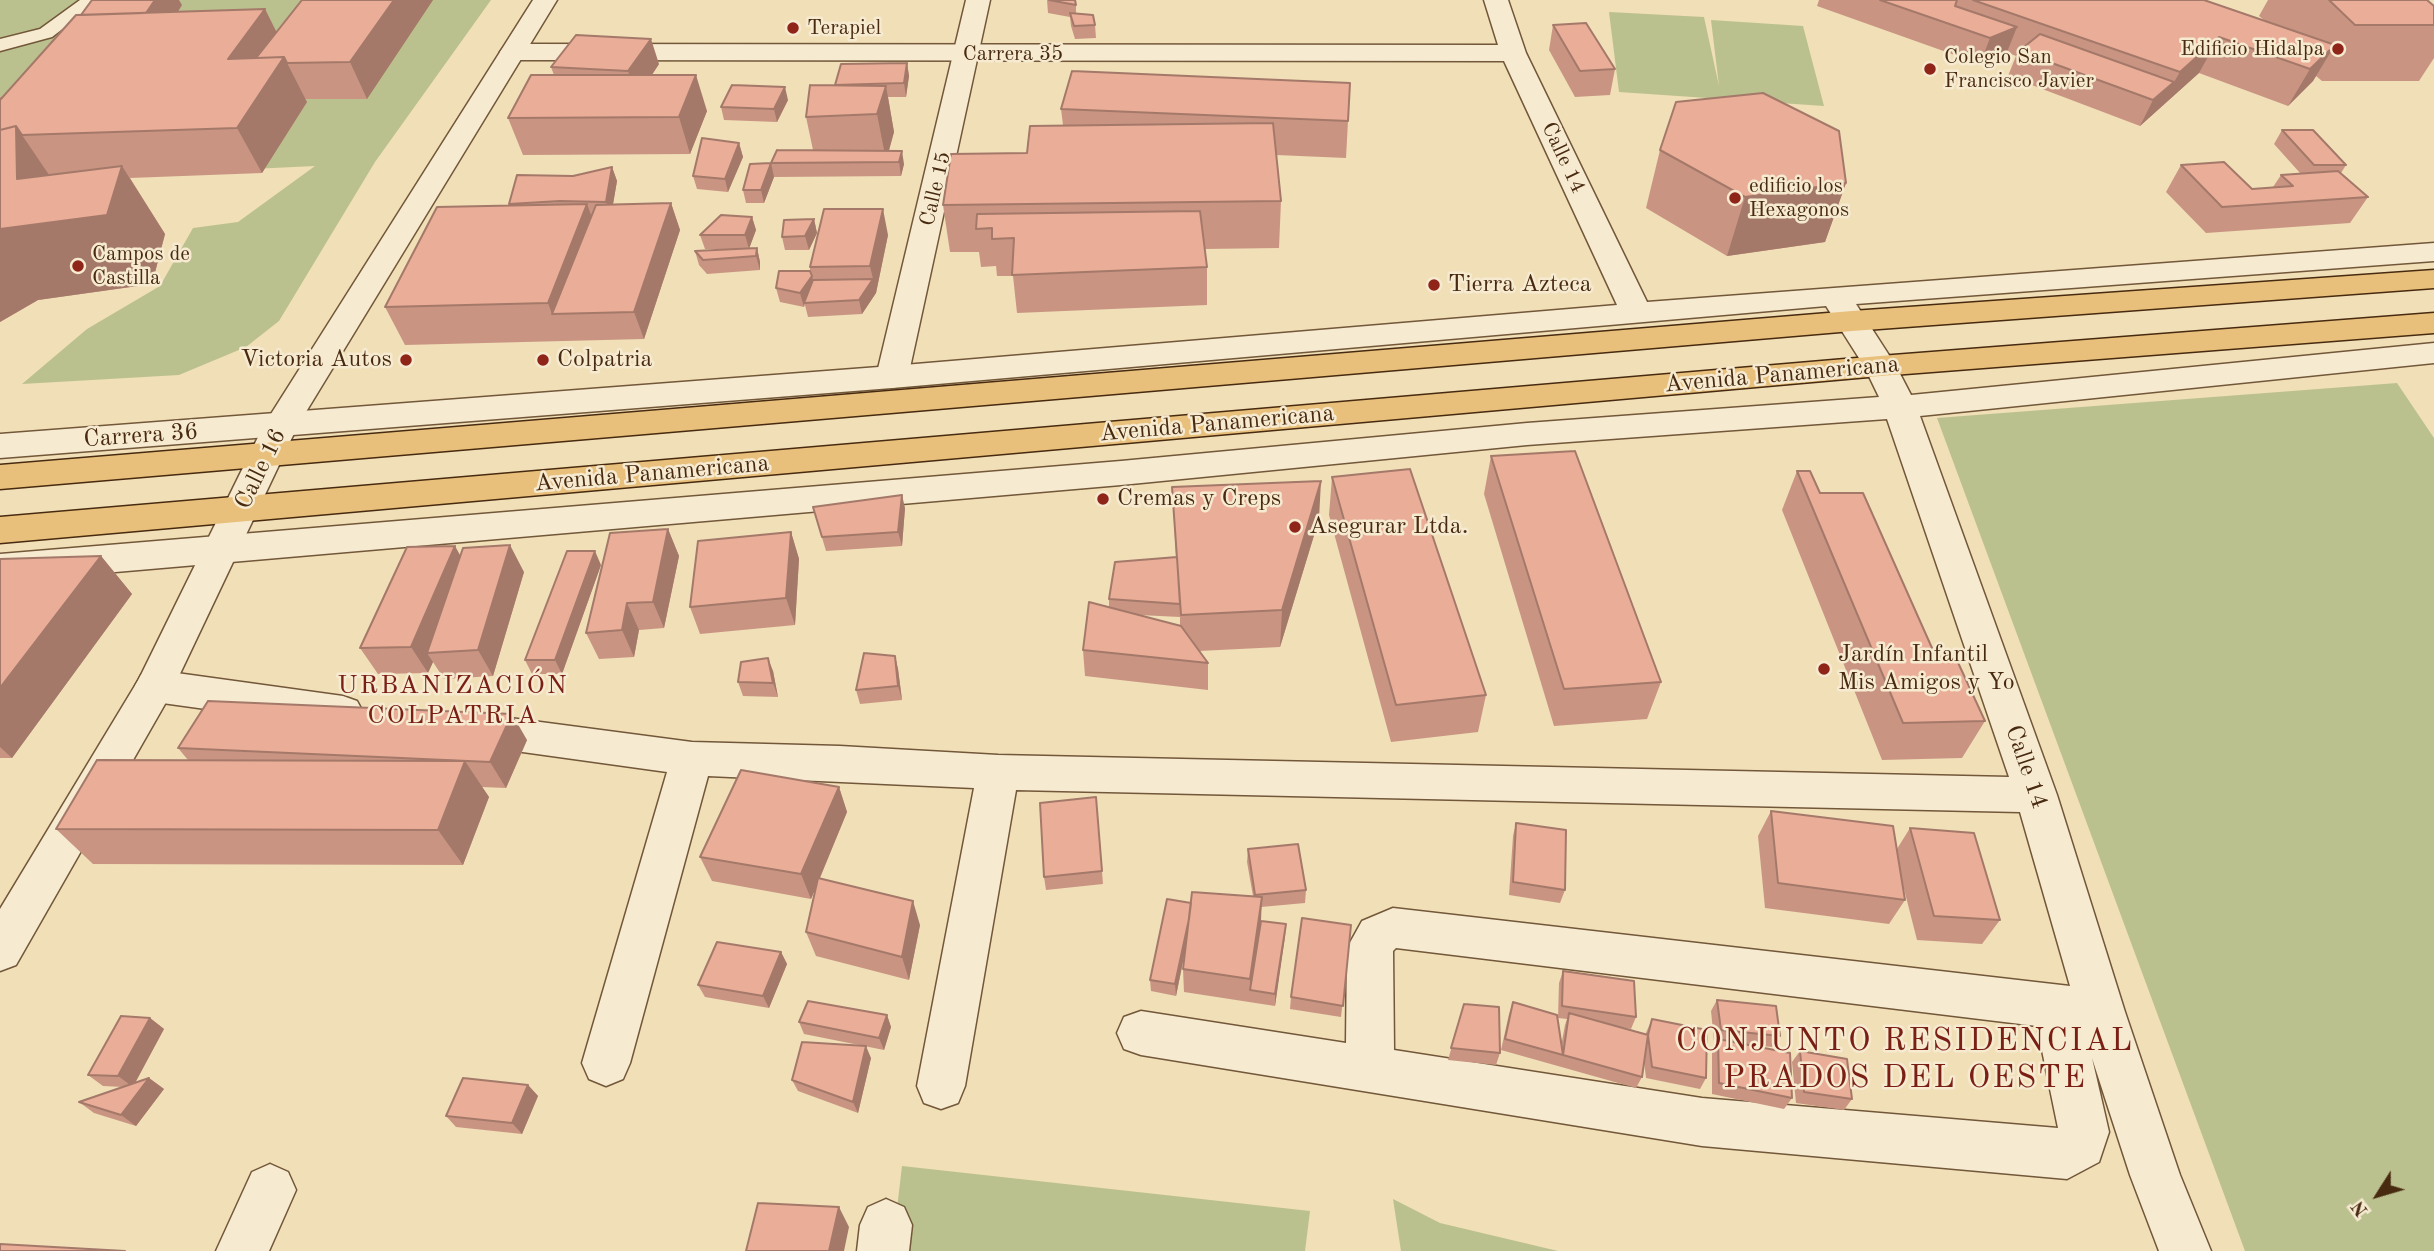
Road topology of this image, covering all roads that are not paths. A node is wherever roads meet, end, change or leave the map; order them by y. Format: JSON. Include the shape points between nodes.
{"nodes":[{"id":1,"x":91,"y":0,"type":"edge"},
{"id":2,"x":545,"y":0,"type":"edge"},
{"id":3,"x":978,"y":0,"type":"edge"},
{"id":4,"x":1496,"y":0,"type":"edge"},
{"id":5,"x":0,"y":45,"type":"edge"},
{"id":6,"x":513,"y":52,"type":"junction"},
{"id":7,"x":1513,"y":53,"type":"junction"},
{"id":8,"x":967,"y":54,"type":"junction"},
{"id":9,"x":2434,"y":252,"type":"edge"},
{"id":10,"x":2298,"y":263,"type":"junction"},
{"id":11,"x":2434,"y":279,"type":"edge"},
{"id":12,"x":2319,"y":288,"type":"junction"},
{"id":13,"x":1844,"y":309,"type":"junction"},
{"id":14,"x":1636,"y":313,"type":"junction"},
{"id":15,"x":2434,"y":323,"type":"edge"},
{"id":16,"x":2428,"y":362,"type":"edge"},
{"id":17,"x":1880,"y":366,"type":"junction"},
{"id":18,"x":892,"y":377,"type":"junction"},
{"id":19,"x":1900,"y":407,"type":"junction"},
{"id":20,"x":274,"y":439,"type":"junction"},
{"id":21,"x":0,"y":446,"type":"edge"},
{"id":22,"x":0,"y":477,"type":"edge"},
{"id":23,"x":240,"y":510,"type":"junction"},
{"id":24,"x":0,"y":530,"type":"edge"},
{"id":25,"x":221,"y":549,"type":"junction"},
{"id":26,"x":0,"y":568,"type":"edge"},
{"id":27,"x":155,"y":686,"type":"junction"},
{"id":28,"x":375,"y":716,"type":"edge"},
{"id":29,"x":430,"y":724,"type":"edge"},
{"id":30,"x":692,"y":760,"type":"junction"},
{"id":31,"x":998,"y":772,"type":"junction"},
{"id":32,"x":2036,"y":795,"type":"junction"},
{"id":33,"x":0,"y":950,"type":"edge"},
{"id":34,"x":2079,"y":1009,"type":"junction"},
{"id":35,"x":1141,"y":1033,"type":"dead end"},
{"id":36,"x":607,"y":1063,"type":"dead end"},
{"id":37,"x":1370,"y":1069,"type":"junction"},
{"id":38,"x":941,"y":1086,"type":"dead end"},
{"id":39,"x":270,"y":1190,"type":"dead end"},
{"id":40,"x":242,"y":1251,"type":"edge"},
{"id":41,"x":2185,"y":1251,"type":"edge"}],
"edges":[{"from":1,"to":5,"type":"lane","via":[[46,33]]},
{"from":2,"to":6,"type":"street","name":"Calle 16"},
{"from":3,"to":8,"type":"street","name":"Calle 15"},
{"from":4,"to":7,"type":"street","name":"Calle 14"},
{"from":6,"to":8,"type":"street","name":"Carrera 35"},
{"from":6,"to":20,"type":"street","name":"Calle 16"},
{"from":7,"to":8,"type":"street","name":"Carrera 35"},
{"from":7,"to":14,"type":"street","name":"Calle 14"},
{"from":8,"to":18,"type":"street","name":"Calle 15"},
{"from":9,"to":10,"type":"street","name":"Carrera 36"},
{"from":10,"to":12,"type":"main road"},
{"from":10,"to":13,"type":"street","name":"Carrera 36"},
{"from":11,"to":12,"type":"main road","name":"Avenida Panamericana"},
{"from":12,"to":13,"type":"main road","name":"Avenida Panamericana"},
{"from":13,"to":14,"type":"street","name":"Carrera 36"},
{"from":13,"to":17,"type":"street","name":"Calle 14"},
{"from":13,"to":20,"type":"main road","name":"Avenida Panamericana"},
{"from":14,"to":18,"type":"street","name":"Carrera 36"},
{"from":15,"to":17,"type":"main road","name":"Avenida Panamericana"},
{"from":16,"to":19,"type":"street"},
{"from":17,"to":19,"type":"street","name":"Calle 14"},
{"from":17,"to":23,"type":"main road","name":"Avenida Panamericana"},
{"from":18,"to":20,"type":"street","name":"Carrera 36"},
{"from":19,"to":25,"type":"street","via":[[1527,434]]},
{"from":19,"to":32,"type":"street","name":"Calle 14"},
{"from":20,"to":21,"type":"street","name":"Carrera 36"},
{"from":20,"to":22,"type":"main road","name":"Avenida Panamericana"},
{"from":20,"to":23,"type":"street","name":"Calle 16"},
{"from":23,"to":24,"type":"main road","name":"Avenida Panamericana"},
{"from":23,"to":25,"type":"street","name":"Calle 16"},
{"from":25,"to":26,"type":"street"},
{"from":25,"to":27,"type":"street","name":"Calle 16"},
{"from":27,"to":28,"type":"street"},
{"from":27,"to":33,"type":"street","name":"Calle 16"},
{"from":29,"to":30,"type":"street"},
{"from":30,"to":31,"type":"street"},
{"from":30,"to":36,"type":"street"},
{"from":31,"to":32,"type":"street"},
{"from":31,"to":38,"type":"street"},
{"from":32,"to":34,"type":"street","name":"Calle 14"},
{"from":34,"to":37,"type":"street","via":[[1393,928],[1378,935],[1370,948]]},
{"from":34,"to":37,"type":"street","via":[[2084,1132],[2081,1145],[2067,1154],[1702,1122]]},
{"from":34,"to":41,"type":"street","name":"Calle 14"},
{"from":35,"to":37,"type":"street"},
{"from":39,"to":40,"type":"street"}]}
